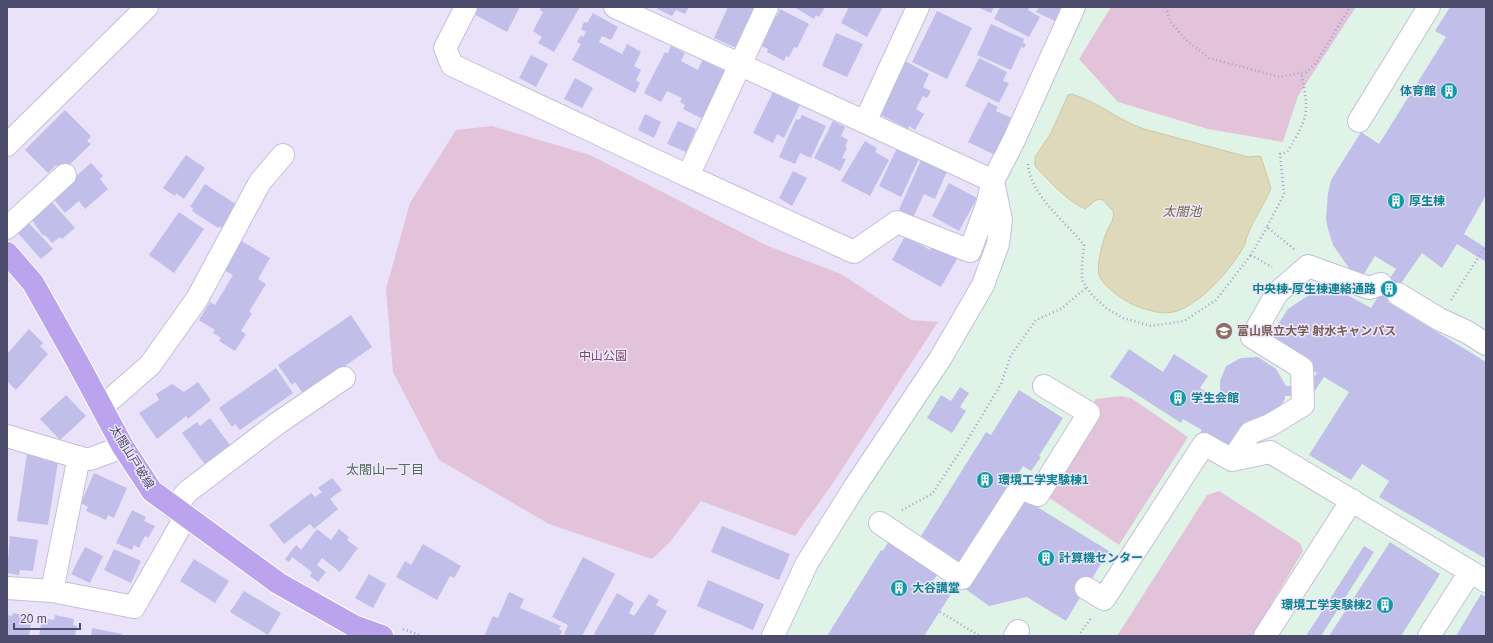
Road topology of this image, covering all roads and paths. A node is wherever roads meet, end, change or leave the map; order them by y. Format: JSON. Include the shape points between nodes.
{"nodes":[{"id":1,"x":147,"y":7,"type":"edge"},
{"id":2,"x":466,"y":7,"type":"edge"},
{"id":3,"x":615,"y":7,"type":"edge"},
{"id":4,"x":767,"y":7,"type":"edge"},
{"id":5,"x":918,"y":7,"type":"edge"},
{"id":6,"x":1074,"y":7,"type":"edge"},
{"id":7,"x":1166,"y":7,"type":"edge"},
{"id":8,"x":1350,"y":7,"type":"edge"},
{"id":9,"x":1429,"y":7,"type":"edge"},
{"id":10,"x":740,"y":65,"type":"junction"},
{"id":11,"x":1301,"y":73,"type":"junction"},
{"id":12,"x":1359,"y":121,"type":"dead end"},
{"id":13,"x":865,"y":122,"type":"junction"},
{"id":14,"x":7,"y":145,"type":"edge"},
{"id":15,"x":283,"y":155,"type":"dead end"},
{"id":16,"x":1030,"y":159,"type":"dead end"},
{"id":17,"x":64,"y":175,"type":"dead end"},
{"id":18,"x":688,"y":176,"type":"junction"},
{"id":19,"x":993,"y":181,"type":"junction"},
{"id":20,"x":1267,"y":227,"type":"junction"},
{"id":21,"x":7,"y":228,"type":"edge"},
{"id":22,"x":1485,"y":246,"type":"edge"},
{"id":23,"x":7,"y":253,"type":"edge"},
{"id":24,"x":1251,"y":255,"type":"junction"},
{"id":25,"x":1308,"y":266,"type":"junction"},
{"id":26,"x":1274,"y":268,"type":"dead end"},
{"id":27,"x":1087,"y":287,"type":"junction"},
{"id":28,"x":1439,"y":319,"type":"junction"},
{"id":29,"x":1486,"y":344,"type":"edge"},
{"id":30,"x":344,"y":378,"type":"dead end"},
{"id":31,"x":1044,"y":386,"type":"dead end"},
{"id":32,"x":102,"y":407,"type":"junction"},
{"id":33,"x":7,"y":436,"type":"edge"},
{"id":34,"x":123,"y":447,"type":"junction"},
{"id":35,"x":79,"y":457,"type":"junction"},
{"id":36,"x":1232,"y":460,"type":"junction"},
{"id":37,"x":1352,"y":500,"type":"junction"},
{"id":38,"x":180,"y":512,"type":"junction"},
{"id":39,"x":880,"y":523,"type":"joint"},
{"id":40,"x":1478,"y":577,"type":"edge"},
{"id":41,"x":7,"y":588,"type":"edge"},
{"id":42,"x":1086,"y":588,"type":"dead end"},
{"id":43,"x":52,"y":591,"type":"junction"},
{"id":44,"x":940,"y":612,"type":"dead end"},
{"id":45,"x":382,"y":636,"type":"edge"},
{"id":46,"x":773,"y":636,"type":"edge"},
{"id":47,"x":980,"y":636,"type":"edge"},
{"id":48,"x":1265,"y":636,"type":"edge"},
{"id":49,"x":1429,"y":636,"type":"edge"}],
"edges":[{"from":1,"to":14,"type":"street"},
{"from":2,"to":18,"type":"street","via":[[446,48],[452,65]]},
{"from":3,"to":10,"type":"street"},
{"from":4,"to":10,"type":"street"},
{"from":5,"to":13,"type":"street"},
{"from":6,"to":19,"type":"street"},
{"from":7,"to":11,"type":"path","via":[[1170,21],[1185,39],[1209,58],[1280,77]]},
{"from":8,"to":11,"type":"path","via":[[1316,62],[1306,72]]},
{"from":9,"to":12,"type":"street"},
{"from":10,"to":13,"type":"street"},
{"from":10,"to":18,"type":"street"},
{"from":11,"to":20,"type":"path","via":[[1307,108],[1302,127],[1287,152],[1280,154],[1284,194]]},
{"from":13,"to":19,"type":"street"},
{"from":15,"to":32,"type":"street","via":[[260,182],[198,299],[150,366]]},
{"from":16,"to":27,"type":"path","via":[[1027,166],[1045,202],[1084,245],[1082,280]]},
{"from":17,"to":21,"type":"street"},
{"from":18,"to":19,"type":"street","via":[[854,252],[897,222],[970,251]]},
{"from":19,"to":46,"type":"street","via":[[1001,220],[998,244],[983,285],[940,359],[807,563]]},
{"from":20,"to":24,"type":"path"},
{"from":20,"to":25,"type":"path","via":[[1293,248]]},
{"from":22,"to":28,"type":"path"},
{"from":23,"to":32,"type":"main road","name":"太閤山戸破線","via":[[32,283]]},
{"from":24,"to":26,"type":"path"},
{"from":24,"to":27,"type":"path","via":[[1216,300],[1184,321],[1151,326],[1123,318],[1106,308]]},
{"from":25,"to":28,"type":"street","via":[[1369,288],[1389,289]]},
{"from":25,"to":36,"type":"street","via":[[1277,293],[1252,337],[1302,368],[1303,405],[1270,425],[1250,433]]},
{"from":27,"to":39,"type":"path","via":[[1061,309],[1036,320],[1025,333],[1011,355],[1002,384],[932,494]]},
{"from":28,"to":29,"type":"street"},
{"from":30,"to":38,"type":"street","via":[[278,423],[187,492]]},
{"from":31,"to":39,"type":"street","via":[[1089,413],[1038,495],[1020,488],[962,578]]},
{"from":32,"to":34,"type":"main road","name":"太閤山戸破線"},
{"from":33,"to":35,"type":"street"},
{"from":34,"to":35,"type":"street","via":[[90,459]]},
{"from":34,"to":38,"type":"main road","name":"太閤山戸破線","via":[[152,491]]},
{"from":35,"to":43,"type":"street"},
{"from":36,"to":37,"type":"street","via":[[1270,452]]},
{"from":36,"to":42,"type":"street","via":[[1204,444],[1104,599]]},
{"from":37,"to":40,"type":"street"},
{"from":37,"to":48,"type":"street"},
{"from":38,"to":43,"type":"street","via":[[134,607]]},
{"from":38,"to":45,"type":"main road","name":"太閤山戸破線","via":[[278,584],[354,626]]},
{"from":40,"to":49,"type":"street"},
{"from":41,"to":43,"type":"street"},
{"from":44,"to":47,"type":"path"}]}
